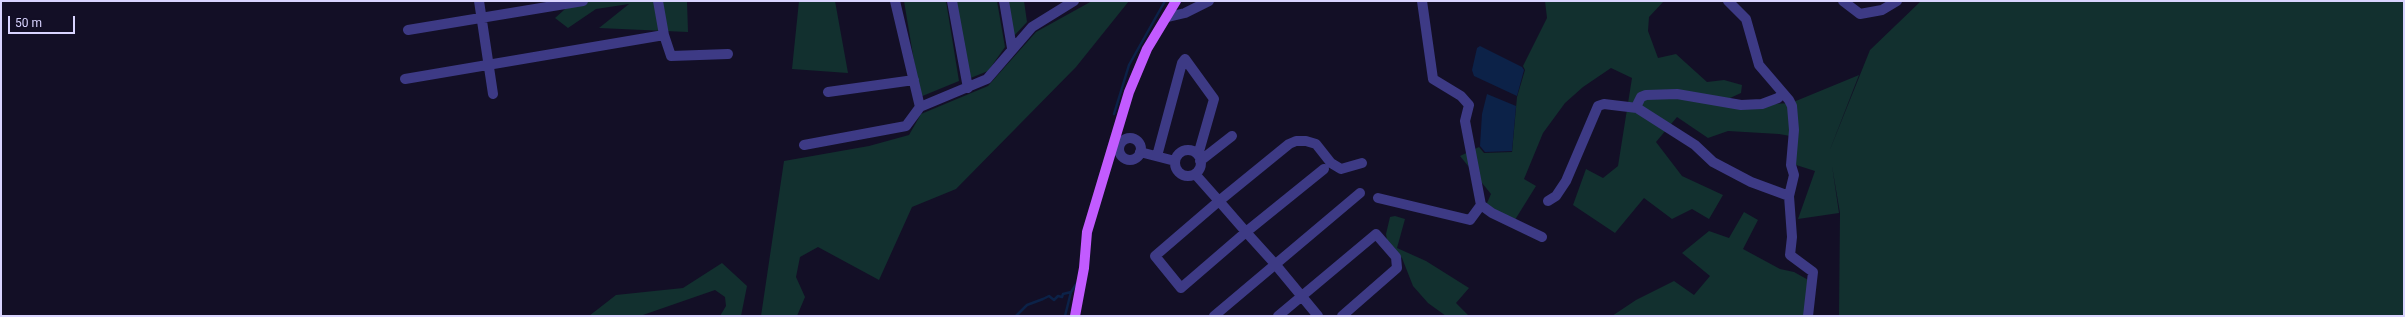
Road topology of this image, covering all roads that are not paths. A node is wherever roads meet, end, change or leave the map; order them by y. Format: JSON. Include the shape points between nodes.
{"nodes":[{"id":1,"x":479,"y":1,"type":"edge"},
{"id":2,"x":583,"y":1,"type":"edge"},
{"id":3,"x":658,"y":1,"type":"edge"},
{"id":4,"x":895,"y":1,"type":"edge"},
{"id":5,"x":952,"y":1,"type":"edge"},
{"id":6,"x":1004,"y":1,"type":"edge"},
{"id":7,"x":1074,"y":1,"type":"edge"},
{"id":8,"x":1176,"y":1,"type":"edge"},
{"id":9,"x":1209,"y":1,"type":"edge"},
{"id":10,"x":1422,"y":1,"type":"edge"},
{"id":11,"x":1728,"y":1,"type":"edge"},
{"id":12,"x":1843,"y":1,"type":"edge"},
{"id":13,"x":1897,"y":1,"type":"edge"},
{"id":14,"x":1059,"y":6,"type":"edge"},
{"id":15,"x":1168,"y":16,"type":"junction"},
{"id":16,"x":480,"y":18,"type":"junction"},
{"id":17,"x":408,"y":30,"type":"dead end"},
{"id":18,"x":664,"y":34,"type":"junction"},
{"id":19,"x":1012,"y":48,"type":"junction"},
{"id":20,"x":728,"y":54,"type":"dead end"},
{"id":21,"x":488,"y":64,"type":"junction"},
{"id":22,"x":405,"y":79,"type":"dead end"},
{"id":23,"x":914,"y":80,"type":"junction"},
{"id":24,"x":968,"y":88,"type":"junction"},
{"id":25,"x":828,"y":92,"type":"dead end"},
{"id":26,"x":1783,"y":93,"type":"junction"},
{"id":27,"x":493,"y":94,"type":"dead end"},
{"id":28,"x":920,"y":107,"type":"junction"},
{"id":29,"x":1638,"y":108,"type":"junction"},
{"id":30,"x":1232,"y":136,"type":"dead end"},
{"id":31,"x":1117,"y":144,"type":"junction"},
{"id":32,"x":804,"y":145,"type":"dead end"},
{"id":33,"x":1140,"y":152,"type":"junction"},
{"id":34,"x":1157,"y":156,"type":"junction"},
{"id":35,"x":1199,"y":158,"type":"junction"},
{"id":36,"x":1175,"y":160,"type":"junction"},
{"id":37,"x":1362,"y":163,"type":"dead end"},
{"id":38,"x":1324,"y":169,"type":"dead end"},
{"id":39,"x":1195,"y":174,"type":"junction"},
{"id":40,"x":1360,"y":193,"type":"dead end"},
{"id":41,"x":1789,"y":196,"type":"junction"},
{"id":42,"x":1378,"y":198,"type":"dead end"},
{"id":43,"x":1219,"y":201,"type":"junction"},
{"id":44,"x":1548,"y":202,"type":"dead end"},
{"id":45,"x":1481,"y":205,"type":"junction"},
{"id":46,"x":1246,"y":232,"type":"junction"},
{"id":47,"x":1542,"y":237,"type":"dead end"},
{"id":48,"x":1275,"y":264,"type":"junction"},
{"id":49,"x":1301,"y":296,"type":"junction"},
{"id":50,"x":1075,"y":316,"type":"edge"},
{"id":51,"x":1214,"y":316,"type":"edge"},
{"id":52,"x":1278,"y":316,"type":"edge"},
{"id":53,"x":1318,"y":316,"type":"edge"},
{"id":54,"x":1342,"y":316,"type":"edge"},
{"id":55,"x":1808,"y":316,"type":"edge"}],
"edges":[{"from":1,"to":16,"type":"street"},
{"from":2,"to":16,"type":"street"},
{"from":3,"to":18,"type":"street"},
{"from":4,"to":23,"type":"street"},
{"from":5,"to":24,"type":"street"},
{"from":6,"to":19,"type":"street"},
{"from":7,"to":14,"type":"street"},
{"from":8,"to":15,"type":"main road"},
{"from":9,"to":15,"type":"street","via":[[1185,13]]},
{"from":10,"to":45,"type":"street","via":[[1433,79],[1460,96],[1469,105],[1465,121]]},
{"from":11,"to":26,"type":"street","via":[[1746,19],[1759,65]]},
{"from":12,"to":13,"type":"street","via":[[1860,14],[1882,10]]},
{"from":14,"to":19,"type":"street","via":[[1032,27]]},
{"from":15,"to":31,"type":"main road","via":[[1136,72]]},
{"from":16,"to":17,"type":"street"},
{"from":16,"to":21,"type":"street"},
{"from":18,"to":20,"type":"street","via":[[673,57]]},
{"from":18,"to":21,"type":"street"},
{"from":19,"to":24,"type":"street","via":[[999,68],[987,79]]},
{"from":21,"to":22,"type":"street"},
{"from":21,"to":27,"type":"street"},
{"from":23,"to":25,"type":"street"},
{"from":23,"to":28,"type":"street"},
{"from":24,"to":28,"type":"street"},
{"from":26,"to":29,"type":"street","via":[[1778,98],[1762,104],[1741,105],[1677,94],[1646,95],[1638,100]]},
{"from":26,"to":41,"type":"street","via":[[1789,100],[1793,115],[1791,165],[1794,179]]},
{"from":28,"to":32,"type":"street","via":[[902,127]]},
{"from":29,"to":41,"type":"street","via":[[1694,145],[1717,164],[1751,182]]},
{"from":29,"to":44,"type":"street","via":[[1604,104],[1598,106],[1566,181],[1556,196]]},
{"from":30,"to":35,"type":"street"},
{"from":31,"to":33,"type":"street","via":[[1128,138],[1135,139],[1140,145]]},
{"from":31,"to":33,"type":"street","via":[[1121,155],[1126,159],[1136,158]]},
{"from":31,"to":50,"type":"main road","via":[[1087,232],[1084,268]]},
{"from":33,"to":34,"type":"street"},
{"from":34,"to":35,"type":"street","via":[[1185,59],[1214,99]]},
{"from":34,"to":36,"type":"street"},
{"from":35,"to":36,"type":"street","via":[[1186,150],[1178,154]]},
{"from":35,"to":39,"type":"street","via":[[1200,168]]},
{"from":36,"to":39,"type":"street","via":[[1179,173],[1187,176]]},
{"from":37,"to":43,"type":"street","via":[[1341,169],[1331,163],[1316,144],[1296,141]]},
{"from":38,"to":46,"type":"street"},
{"from":39,"to":43,"type":"street"},
{"from":40,"to":48,"type":"street"},
{"from":41,"to":55,"type":"street","via":[[1792,237],[1790,255],[1810,270],[1814,278]]},
{"from":42,"to":45,"type":"street","via":[[1470,220]]},
{"from":43,"to":46,"type":"street"},
{"from":43,"to":46,"type":"street","via":[[1154,256],[1181,288]]},
{"from":45,"to":47,"type":"street"},
{"from":46,"to":48,"type":"street"},
{"from":48,"to":49,"type":"street"},
{"from":48,"to":51,"type":"street"},
{"from":49,"to":52,"type":"street"},
{"from":49,"to":53,"type":"street"},
{"from":49,"to":54,"type":"street","via":[[1376,234],[1396,257],[1397,268]]}]}
